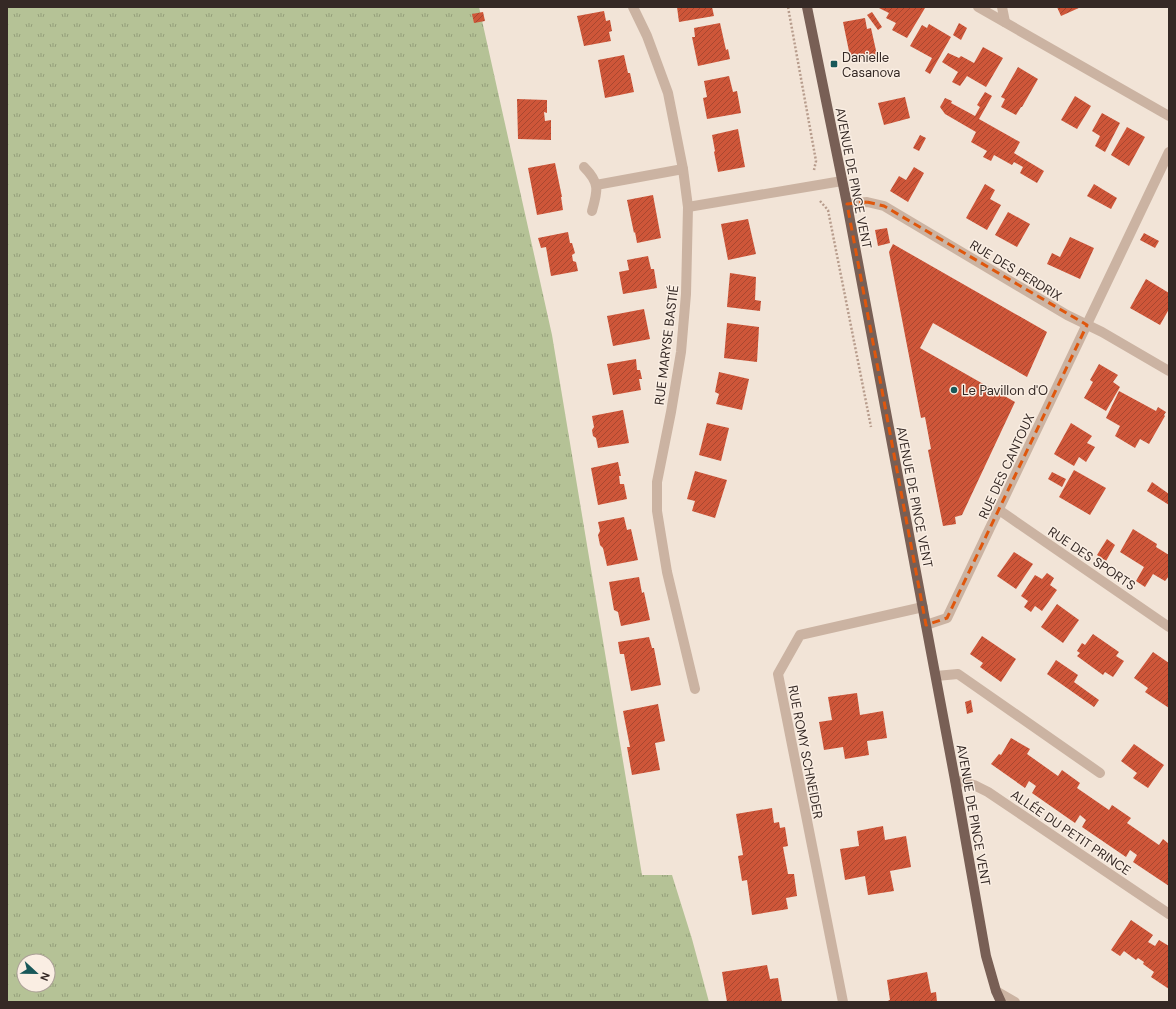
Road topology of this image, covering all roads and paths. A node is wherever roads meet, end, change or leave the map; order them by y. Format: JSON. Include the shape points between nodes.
{"nodes":[{"id":1,"x":633,"y":7,"type":"edge"},
{"id":2,"x":788,"y":7,"type":"edge"},
{"id":3,"x":807,"y":7,"type":"edge"},
{"id":4,"x":978,"y":7,"type":"edge"},
{"id":5,"x":1002,"y":7,"type":"edge"},
{"id":6,"x":1005,"y":22,"type":"junction"},
{"id":7,"x":1169,"y":116,"type":"edge"},
{"id":8,"x":1169,"y":152,"type":"edge"},
{"id":9,"x":584,"y":167,"type":"dead end"},
{"id":10,"x":683,"y":169,"type":"junction"},
{"id":11,"x":813,"y":173,"type":"dead end"},
{"id":12,"x":842,"y":181,"type":"junction"},
{"id":13,"x":596,"y":185,"type":"junction"},
{"id":14,"x":817,"y":198,"type":"dead end"},
{"id":15,"x":847,"y":204,"type":"junction"},
{"id":16,"x":688,"y":207,"type":"junction"},
{"id":17,"x":592,"y":211,"type":"dead end"},
{"id":18,"x":1087,"y":325,"type":"junction"},
{"id":19,"x":1169,"y":370,"type":"edge"},
{"id":20,"x":871,"y":430,"type":"dead end"},
{"id":21,"x":999,"y":510,"type":"junction"},
{"id":22,"x":922,"y":607,"type":"junction"},
{"id":23,"x":926,"y":625,"type":"junction"},
{"id":24,"x":1169,"y":627,"type":"edge"},
{"id":25,"x":936,"y":676,"type":"junction"},
{"id":26,"x":695,"y":690,"type":"dead end"},
{"id":27,"x":1100,"y":773,"type":"dead end"},
{"id":28,"x":955,"y":780,"type":"junction"},
{"id":29,"x":1169,"y":914,"type":"edge"},
{"id":30,"x":996,"y":991,"type":"junction"},
{"id":31,"x":842,"y":1002,"type":"edge"},
{"id":32,"x":993,"y":1002,"type":"edge"},
{"id":33,"x":1001,"y":1002,"type":"edge"},
{"id":34,"x":1015,"y":1002,"type":"edge"}],
"edges":[{"from":1,"to":10,"type":"street","name":"RUE MARYSE BASTIÉ","via":[[647,36],[668,93]]},
{"from":2,"to":11,"type":"path","via":[[816,161]]},
{"from":3,"to":12,"type":"main road","name":"AVENUE DE PINCE VENT"},
{"from":4,"to":6,"type":"street"},
{"from":5,"to":6,"type":"street"},
{"from":6,"to":7,"type":"street"},
{"from":8,"to":18,"type":"street","name":"RUE DES CANTOUX"},
{"from":9,"to":13,"type":"street","via":[[593,176]]},
{"from":10,"to":13,"type":"street"},
{"from":10,"to":16,"type":"street","name":"RUE MARYSE BASTIÉ"},
{"from":12,"to":15,"type":"main road","name":"AVENUE DE PINCE VENT"},
{"from":12,"to":16,"type":"street"},
{"from":13,"to":17,"type":"street"},
{"from":14,"to":20,"type":"path","via":[[828,210]]},
{"from":15,"to":18,"type":"street","name":"RUE DES PERDRIX","via":[[867,202],[884,206],[1067,316]]},
{"from":15,"to":22,"type":"main road","name":"AVENUE DE PINCE VENT"},
{"from":16,"to":26,"type":"street","name":"RUE MARYSE BASTIÉ","via":[[686,294],[681,352],[657,482],[657,504],[667,572]]},
{"from":18,"to":19,"type":"street","name":"RUE DES PERDRIX"},
{"from":18,"to":21,"type":"street","name":"RUE DES CANTOUX"},
{"from":21,"to":23,"type":"street","name":"RUE DES CANTOUX","via":[[947,618]]},
{"from":21,"to":24,"type":"street","name":"RUE DES SPORTS"},
{"from":22,"to":23,"type":"main road","name":"AVENUE DE PINCE VENT"},
{"from":22,"to":31,"type":"street","name":"RUE ROMY SCHNEIDER","via":[[800,635],[778,674]]},
{"from":23,"to":25,"type":"main road","name":"AVENUE DE PINCE VENT"},
{"from":25,"to":27,"type":"street","via":[[958,674]]},
{"from":25,"to":28,"type":"main road","name":"AVENUE DE PINCE VENT"},
{"from":28,"to":29,"type":"street","name":"ALLÉE DU PETIT PRINCE","via":[[974,784],[988,792]]},
{"from":28,"to":30,"type":"main road","name":"AVENUE DE PINCE VENT","via":[[986,956]]},
{"from":30,"to":32,"type":"main road"},
{"from":30,"to":33,"type":"main road","name":"AVENUE DE PINCE VENT"},
{"from":30,"to":34,"type":"street"}]}
